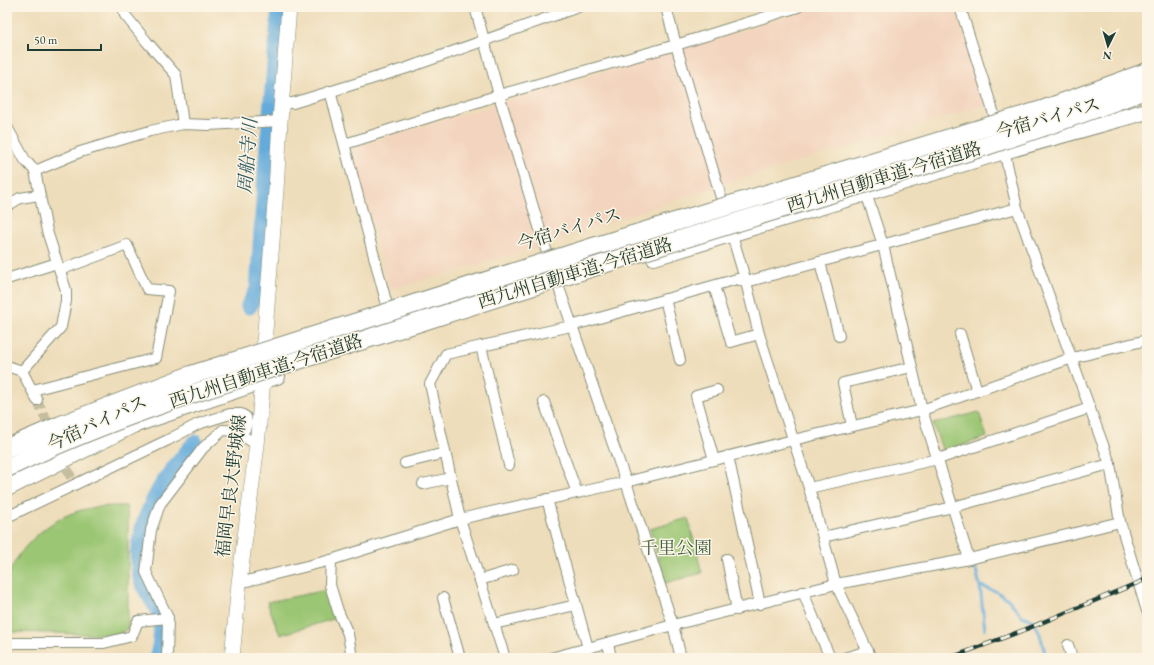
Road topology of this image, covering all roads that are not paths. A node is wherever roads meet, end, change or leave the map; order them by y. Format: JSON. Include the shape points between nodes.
{"nodes":[{"id":1,"x":124,"y":7,"type":"edge"},
{"id":2,"x":289,"y":7,"type":"edge"},
{"id":3,"x":475,"y":7,"type":"edge"},
{"id":4,"x":578,"y":7,"type":"edge"},
{"id":5,"x":666,"y":7,"type":"edge"},
{"id":6,"x":798,"y":7,"type":"edge"},
{"id":7,"x":960,"y":7,"type":"edge"},
{"id":8,"x":484,"y":40,"type":"junction"},
{"id":9,"x":676,"y":45,"type":"junction"},
{"id":10,"x":1147,"y":64,"type":"edge"},
{"id":11,"x":1147,"y":72,"type":"edge"},
{"id":12,"x":1147,"y":89,"type":"edge"},
{"id":13,"x":330,"y":91,"type":"junction"},
{"id":14,"x":499,"y":95,"type":"junction"},
{"id":15,"x":281,"y":103,"type":"junction"},
{"id":16,"x":1147,"y":111,"type":"edge"},
{"id":17,"x":996,"y":117,"type":"junction"},
{"id":18,"x":280,"y":121,"type":"junction"},
{"id":19,"x":183,"y":124,"type":"junction"},
{"id":20,"x":7,"y":127,"type":"edge"},
{"id":21,"x":344,"y":144,"type":"junction"},
{"id":22,"x":1004,"y":151,"type":"junction"},
{"id":23,"x":849,"y":165,"type":"junction"},
{"id":24,"x":34,"y":171,"type":"junction"},
{"id":25,"x":866,"y":193,"type":"junction"},
{"id":26,"x":39,"y":196,"type":"junction"},
{"id":27,"x":722,"y":204,"type":"junction"},
{"id":28,"x":7,"y":206,"type":"edge"},
{"id":29,"x":1017,"y":208,"type":"junction"},
{"id":30,"x":732,"y":234,"type":"junction"},
{"id":31,"x":883,"y":245,"type":"junction"},
{"id":32,"x":548,"y":256,"type":"junction"},
{"id":33,"x":820,"y":262,"type":"junction"},
{"id":34,"x":59,"y":267,"type":"junction"},
{"id":35,"x":7,"y":279,"type":"edge"},
{"id":36,"x":746,"y":282,"type":"junction"},
{"id":37,"x":557,"y":285,"type":"junction"},
{"id":38,"x":714,"y":286,"type":"junction"},
{"id":39,"x":665,"y":299,"type":"junction"},
{"id":40,"x":387,"y":305,"type":"junction"},
{"id":41,"x":571,"y":326,"type":"junction"},
{"id":42,"x":759,"y":334,"type":"junction"},
{"id":43,"x":960,"y":334,"type":"dead end"},
{"id":44,"x":839,"y":336,"type":"dead end"},
{"id":45,"x":1147,"y":340,"type":"edge"},
{"id":46,"x":264,"y":344,"type":"junction"},
{"id":47,"x":481,"y":346,"type":"junction"},
{"id":48,"x":1072,"y":358,"type":"junction"},
{"id":49,"x":680,"y":360,"type":"dead end"},
{"id":50,"x":7,"y":366,"type":"edge"},
{"id":51,"x":912,"y":367,"type":"junction"},
{"id":52,"x":22,"y":371,"type":"junction"},
{"id":53,"x":263,"y":380,"type":"junction"},
{"id":54,"x":33,"y":390,"type":"junction"},
{"id":55,"x":717,"y":390,"type":"dead end"},
{"id":56,"x":977,"y":391,"type":"junction"},
{"id":57,"x":37,"y":400,"type":"tunnel mouth"},
{"id":58,"x":544,"y":402,"type":"dead end"},
{"id":59,"x":1090,"y":408,"type":"junction"},
{"id":60,"x":922,"y":410,"type":"junction"},
{"id":61,"x":852,"y":426,"type":"junction"},
{"id":62,"x":238,"y":431,"type":"junction"},
{"id":63,"x":793,"y":440,"type":"junction"},
{"id":64,"x":7,"y":442,"type":"edge"},
{"id":65,"x":257,"y":445,"type":"junction"},
{"id":66,"x":7,"y":448,"type":"edge"},
{"id":67,"x":445,"y":453,"type":"junction"},
{"id":68,"x":728,"y":456,"type":"junction"},
{"id":69,"x":938,"y":459,"type":"junction"},
{"id":70,"x":714,"y":460,"type":"junction"},
{"id":71,"x":405,"y":463,"type":"dead end"},
{"id":72,"x":1110,"y":464,"type":"junction"},
{"id":73,"x":510,"y":465,"type":"dead end"},
{"id":74,"x":7,"y":468,"type":"edge"},
{"id":75,"x":451,"y":478,"type":"junction"},
{"id":76,"x":626,"y":482,"type":"junction"},
{"id":77,"x":423,"y":484,"type":"dead end"},
{"id":78,"x":7,"y":488,"type":"edge"},
{"id":79,"x":809,"y":488,"type":"junction"},
{"id":80,"x":577,"y":493,"type":"junction"},
{"id":81,"x":547,"y":499,"type":"junction"},
{"id":82,"x":953,"y":507,"type":"junction"},
{"id":83,"x":7,"y":517,"type":"edge"},
{"id":84,"x":460,"y":519,"type":"junction"},
{"id":85,"x":1120,"y":522,"type":"junction"},
{"id":86,"x":824,"y":538,"type":"junction"},
{"id":87,"x":727,"y":559,"type":"dead end"},
{"id":88,"x":969,"y":559,"type":"junction"},
{"id":89,"x":331,"y":560,"type":"junction"},
{"id":90,"x":513,"y":570,"type":"dead end"},
{"id":91,"x":480,"y":580,"type":"junction"},
{"id":92,"x":239,"y":583,"type":"junction"},
{"id":93,"x":836,"y":584,"type":"junction"},
{"id":94,"x":803,"y":592,"type":"junction"},
{"id":95,"x":443,"y":598,"type":"dead end"},
{"id":96,"x":760,"y":604,"type":"junction"},
{"id":97,"x":576,"y":605,"type":"junction"},
{"id":98,"x":737,"y":610,"type":"junction"},
{"id":99,"x":1147,"y":611,"type":"edge"},
{"id":100,"x":168,"y":618,"type":"junction"},
{"id":101,"x":494,"y":624,"type":"junction"},
{"id":102,"x":673,"y":625,"type":"junction"},
{"id":103,"x":608,"y":643,"type":"junction"},
{"id":104,"x":7,"y":645,"type":"edge"},
{"id":105,"x":1068,"y":645,"type":"dead end"},
{"id":106,"x":588,"y":648,"type":"junction"},
{"id":107,"x":869,"y":655,"type":"edge"},
{"id":108,"x":167,"y":658,"type":"edge"},
{"id":109,"x":232,"y":658,"type":"edge"},
{"id":110,"x":352,"y":658,"type":"edge"},
{"id":111,"x":460,"y":658,"type":"edge"},
{"id":112,"x":505,"y":658,"type":"edge"},
{"id":113,"x":552,"y":658,"type":"edge"},
{"id":114,"x":612,"y":658,"type":"edge"},
{"id":115,"x":681,"y":658,"type":"edge"},
{"id":116,"x":830,"y":658,"type":"edge"},
{"id":117,"x":844,"y":658,"type":"edge"},
{"id":118,"x":1072,"y":658,"type":"edge"}],
"edges":[{"from":1,"to":19,"type":"street","via":[[125,15],[176,75]]},
{"from":2,"to":15,"type":"main road","name":"福岡早良大野城線"},
{"from":3,"to":8,"type":"street"},
{"from":4,"to":8,"type":"street"},
{"from":5,"to":9,"type":"street"},
{"from":6,"to":9,"type":"street"},
{"from":7,"to":17,"type":"street"},
{"from":8,"to":13,"type":"street","via":[[406,68]]},
{"from":8,"to":14,"type":"street"},
{"from":9,"to":14,"type":"street"},
{"from":9,"to":27,"type":"street"},
{"from":10,"to":17,"type":"highway","name":"今宿バイパス"},
{"from":11,"to":66,"type":"highway","name":"西九州自動車道;今宿道路","bridge":true,"via":[[1046,109],[593,247],[191,375]]},
{"from":12,"to":74,"type":"highway","name":"西九州自動車道;今宿道路","bridge":true,"via":[[1050,125],[917,168],[598,264],[197,392],[67,441]]},
{"from":13,"to":15,"type":"street","via":[[293,103]]},
{"from":13,"to":21,"type":"street"},
{"from":14,"to":21,"type":"street"},
{"from":14,"to":32,"type":"street"},
{"from":15,"to":18,"type":"main road","name":"福岡早良大野城線"},
{"from":16,"to":22,"type":"highway","name":"今宿バイパス"},
{"from":17,"to":22,"type":"street"},
{"from":17,"to":23,"type":"highway","name":"今宿バイパス"},
{"from":18,"to":19,"type":"street"},
{"from":18,"to":46,"type":"main road","name":"福岡早良大野城線"},
{"from":19,"to":24,"type":"street","via":[[80,152]]},
{"from":20,"to":24,"type":"street"},
{"from":21,"to":40,"type":"street"},
{"from":22,"to":25,"type":"highway","name":"今宿バイパス"},
{"from":22,"to":29,"type":"street"},
{"from":23,"to":25,"type":"street"},
{"from":23,"to":27,"type":"highway","name":"今宿バイパス"},
{"from":24,"to":26,"type":"street"},
{"from":25,"to":30,"type":"highway","name":"今宿バイパス"},
{"from":25,"to":31,"type":"street"},
{"from":26,"to":28,"type":"street","via":[[20,198]]},
{"from":26,"to":34,"type":"street"},
{"from":27,"to":30,"type":"street"},
{"from":27,"to":32,"type":"highway","name":"今宿バイパス"},
{"from":29,"to":31,"type":"street"},
{"from":29,"to":48,"type":"street"},
{"from":30,"to":36,"type":"street"},
{"from":30,"to":37,"type":"highway","name":"今宿バイパス"},
{"from":31,"to":33,"type":"street"},
{"from":31,"to":51,"type":"street"},
{"from":32,"to":37,"type":"street"},
{"from":32,"to":40,"type":"highway","name":"今宿バイパス"},
{"from":33,"to":36,"type":"street"},
{"from":33,"to":44,"type":"street"},
{"from":34,"to":35,"type":"street"},
{"from":34,"to":52,"type":"street","via":[[66,290],[61,327]]},
{"from":34,"to":54,"type":"street","via":[[127,245],[147,289],[169,291],[156,358]]},
{"from":36,"to":38,"type":"street","via":[[737,279]]},
{"from":36,"to":42,"type":"street"},
{"from":37,"to":41,"type":"street"},
{"from":37,"to":53,"type":"highway","name":"今宿バイパス"},
{"from":38,"to":39,"type":"street"},
{"from":38,"to":42,"type":"street","via":[[731,342]]},
{"from":39,"to":41,"type":"street"},
{"from":39,"to":49,"type":"street"},
{"from":40,"to":46,"type":"highway","name":"今宿バイパス"},
{"from":41,"to":47,"type":"street"},
{"from":41,"to":76,"type":"street"},
{"from":42,"to":63,"type":"street"},
{"from":43,"to":56,"type":"street"},
{"from":45,"to":48,"type":"street"},
{"from":46,"to":53,"type":"main road","name":"福岡早良大野城線"},
{"from":46,"to":64,"type":"highway","name":"今宿バイパス","via":[[97,404]]},
{"from":47,"to":67,"type":"street","via":[[446,354],[430,384]]},
{"from":47,"to":73,"type":"street"},
{"from":48,"to":56,"type":"street"},
{"from":48,"to":59,"type":"street"},
{"from":50,"to":52,"type":"street"},
{"from":51,"to":60,"type":"street"},
{"from":51,"to":61,"type":"street","via":[[843,383]]},
{"from":52,"to":54,"type":"street"},
{"from":53,"to":65,"type":"main road","name":"福岡早良大野城線"},
{"from":53,"to":78,"type":"highway","name":"今宿バイパス","via":[[133,425]]},
{"from":54,"to":57,"type":"street"},
{"from":55,"to":70,"type":"street","via":[[696,396]]},
{"from":56,"to":60,"type":"street"},
{"from":58,"to":80,"type":"street"},
{"from":59,"to":69,"type":"street"},
{"from":59,"to":72,"type":"street"},
{"from":60,"to":61,"type":"street"},
{"from":60,"to":69,"type":"street"},
{"from":61,"to":63,"type":"street"},
{"from":62,"to":65,"type":"street"},
{"from":62,"to":83,"type":"street","via":[[245,429],[247,423],[246,417],[241,414],[230,414],[198,424]]},
{"from":62,"to":100,"type":"street","via":[[223,430],[203,448],[160,504],[151,530],[146,572]]},
{"from":63,"to":68,"type":"street"},
{"from":63,"to":79,"type":"street"},
{"from":65,"to":92,"type":"main road","name":"福岡早良大野城線"},
{"from":67,"to":71,"type":"street"},
{"from":67,"to":75,"type":"street"},
{"from":68,"to":70,"type":"street"},
{"from":68,"to":96,"type":"street"},
{"from":69,"to":79,"type":"street"},
{"from":69,"to":82,"type":"street"},
{"from":70,"to":76,"type":"street"},
{"from":72,"to":82,"type":"street"},
{"from":72,"to":85,"type":"street"},
{"from":75,"to":77,"type":"street"},
{"from":75,"to":84,"type":"street"},
{"from":76,"to":80,"type":"street"},
{"from":76,"to":102,"type":"street"},
{"from":79,"to":86,"type":"street"},
{"from":80,"to":81,"type":"street"},
{"from":81,"to":84,"type":"street"},
{"from":81,"to":97,"type":"street"},
{"from":82,"to":86,"type":"street"},
{"from":82,"to":88,"type":"street"},
{"from":84,"to":89,"type":"street"},
{"from":84,"to":91,"type":"street"},
{"from":85,"to":88,"type":"street"},
{"from":85,"to":99,"type":"street"},
{"from":86,"to":93,"type":"street"},
{"from":87,"to":98,"type":"street"},
{"from":88,"to":93,"type":"street"},
{"from":89,"to":92,"type":"street"},
{"from":89,"to":110,"type":"street","via":[[330,585],[348,634]]},
{"from":90,"to":91,"type":"street"},
{"from":91,"to":101,"type":"street"},
{"from":92,"to":109,"type":"main road","name":"福岡早良大野城線"},
{"from":93,"to":94,"type":"street"},
{"from":93,"to":107,"type":"street"},
{"from":94,"to":96,"type":"street"},
{"from":94,"to":116,"type":"street"},
{"from":95,"to":111,"type":"street"},
{"from":96,"to":98,"type":"street"},
{"from":97,"to":101,"type":"street"},
{"from":97,"to":106,"type":"street"},
{"from":98,"to":102,"type":"street"},
{"from":100,"to":104,"type":"street","via":[[138,621],[132,636],[104,642]]},
{"from":100,"to":108,"type":"street"},
{"from":101,"to":112,"type":"street"},
{"from":102,"to":103,"type":"street"},
{"from":102,"to":115,"type":"street"},
{"from":103,"to":106,"type":"street"},
{"from":103,"to":114,"type":"street"},
{"from":105,"to":118,"type":"street"},
{"from":106,"to":113,"type":"street"},
{"from":107,"to":117,"type":"street"}]}
